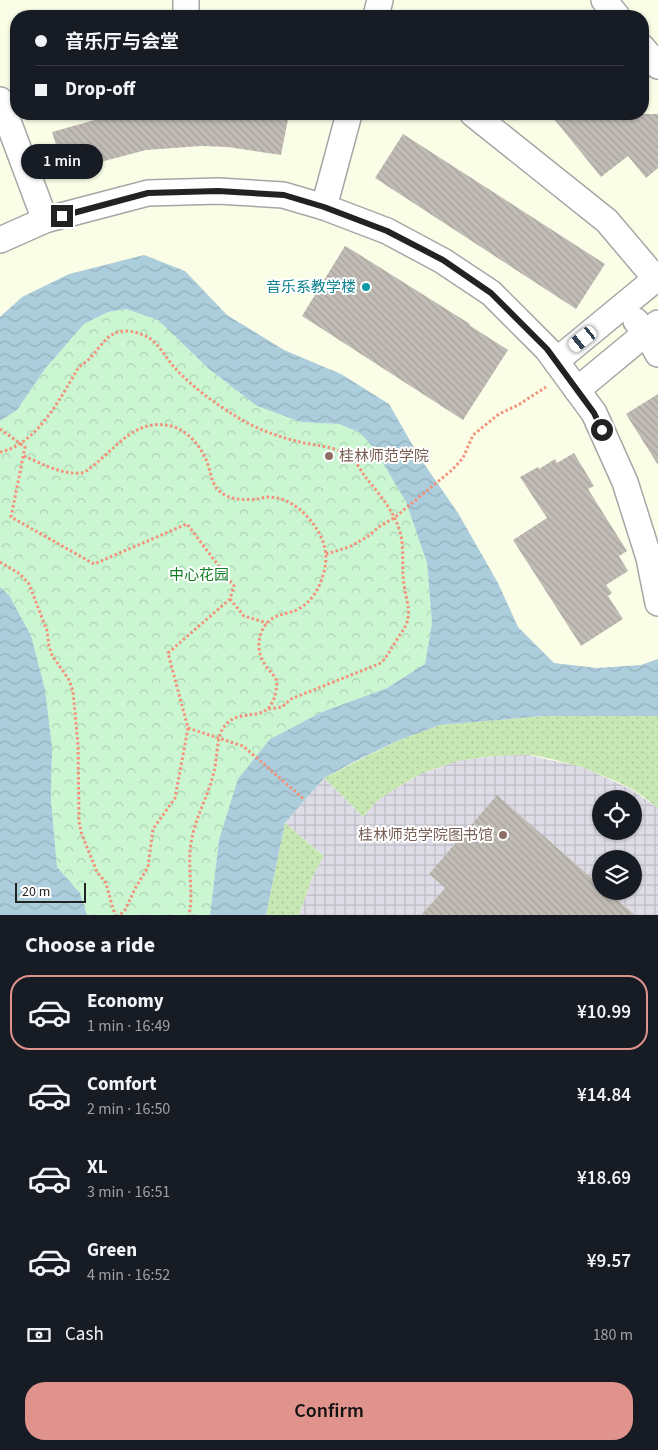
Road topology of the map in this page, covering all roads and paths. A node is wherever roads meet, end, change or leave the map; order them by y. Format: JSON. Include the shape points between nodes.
{"nodes":[{"id":1,"x":604,"y":0,"type":"edge"},
{"id":2,"x":612,"y":10,"type":"edge"},
{"id":3,"x":649,"y":55,"type":"edge"},
{"id":4,"x":658,"y":66,"type":"edge"},
{"id":5,"x":5,"y":104,"type":"edge"},
{"id":6,"x":10,"y":118,"type":"edge"},
{"id":7,"x":11,"y":120,"type":"edge"},
{"id":8,"x":347,"y":120,"type":"edge"},
{"id":9,"x":481,"y":120,"type":"edge"},
{"id":10,"x":324,"y":207,"type":"junction"},
{"id":11,"x":45,"y":220,"type":"junction"},
{"id":12,"x":0,"y":240,"type":"edge"},
{"id":13,"x":657,"y":278,"type":"edge"},
{"id":14,"x":624,"y":306,"type":"junction"},
{"id":15,"x":652,"y":328,"type":"edge"},
{"id":16,"x":658,"y":354,"type":"edge"},
{"id":17,"x":566,"y":375,"type":"junction"},
{"id":18,"x":0,"y":429,"type":"edge"},
{"id":19,"x":21,"y":444,"type":"junction"},
{"id":20,"x":0,"y":452,"type":"edge"},
{"id":21,"x":24,"y":456,"type":"junction"},
{"id":22,"x":394,"y":518,"type":"junction"},
{"id":23,"x":326,"y":554,"type":"junction"},
{"id":24,"x":0,"y":562,"type":"edge"},
{"id":25,"x":230,"y":600,"type":"junction"},
{"id":26,"x":658,"y":602,"type":"edge"},
{"id":27,"x":267,"y":623,"type":"junction"},
{"id":28,"x":267,"y":709,"type":"junction"},
{"id":29,"x":188,"y":728,"type":"junction"},
{"id":30,"x":218,"y":738,"type":"junction"},
{"id":31,"x":305,"y":800,"type":"dead end"},
{"id":32,"x":118,"y":915,"type":"edge"},
{"id":33,"x":189,"y":915,"type":"edge"}],
"edges":[{"from":1,"to":2,"type":"street"},
{"from":3,"to":4,"type":"street"},
{"from":5,"to":6,"type":"street"},
{"from":7,"to":11,"type":"street"},
{"from":8,"to":10,"type":"street"},
{"from":9,"to":13,"type":"street","via":[[607,221]]},
{"from":10,"to":11,"type":"street","via":[[284,195],[218,191],[148,193]]},
{"from":10,"to":17,"type":"street","via":[[387,231],[443,260],[491,293],[547,349]]},
{"from":11,"to":12,"type":"street"},
{"from":13,"to":14,"type":"street"},
{"from":14,"to":15,"type":"street"},
{"from":14,"to":17,"type":"street"},
{"from":15,"to":16,"type":"street"},
{"from":15,"to":17,"type":"street"},
{"from":17,"to":22,"type":"path","via":[[499,414],[472,435],[463,458],[452,470]]},
{"from":17,"to":26,"type":"street","via":[[594,413],[625,482],[649,558]]},
{"from":18,"to":19,"type":"path"},
{"from":19,"to":20,"type":"path"},
{"from":19,"to":21,"type":"path","via":[[25,447]]},
{"from":19,"to":22,"type":"path","via":[[52,410],[78,368],[104,340],[125,331],[137,333],[149,338],[189,381],[238,418],[279,436],[338,450],[351,457]]},
{"from":21,"to":23,"type":"path","via":[[69,473],[84,473],[132,432],[145,425],[172,426],[184,432],[203,452],[216,488],[226,496],[240,499],[267,497],[296,507],[317,528]]},
{"from":21,"to":25,"type":"path","via":[[11,517],[94,564],[187,524],[234,586]]},
{"from":22,"to":23,"type":"path","via":[[349,547]]},
{"from":22,"to":28,"type":"path","via":[[400,532],[408,616],[406,627],[391,653],[370,668],[291,699],[282,707]]},
{"from":23,"to":27,"type":"path","via":[[322,579],[309,602],[298,610],[273,617]]},
{"from":24,"to":32,"type":"path","via":[[20,574],[29,584],[47,631],[52,655],[73,691],[78,739],[79,822],[97,872],[106,883],[113,909]]},
{"from":25,"to":27,"type":"path","via":[[244,616]]},
{"from":25,"to":29,"type":"path","via":[[168,653]]},
{"from":27,"to":28,"type":"path","via":[[259,640],[259,652],[277,681],[274,702]]},
{"from":28,"to":30,"type":"path","via":[[229,720]]},
{"from":29,"to":30,"type":"path"},
{"from":29,"to":32,"type":"path","via":[[175,798],[153,829],[148,867],[125,910]]},
{"from":30,"to":31,"type":"path","via":[[243,746]]},
{"from":30,"to":33,"type":"path","via":[[212,780],[190,846]]}]}
